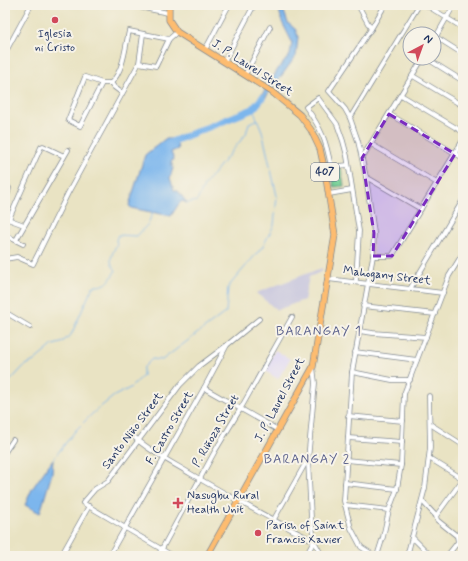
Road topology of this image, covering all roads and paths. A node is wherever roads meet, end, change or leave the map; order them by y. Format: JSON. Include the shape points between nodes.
{"nodes":[{"id":1,"x":31,"y":5,"type":"edge"},
{"id":2,"x":129,"y":5,"type":"edge"},
{"id":3,"x":169,"y":5,"type":"edge"},
{"id":4,"x":229,"y":5,"type":"edge"},
{"id":5,"x":254,"y":5,"type":"edge"},
{"id":6,"x":358,"y":5,"type":"edge"},
{"id":7,"x":385,"y":5,"type":"edge"},
{"id":8,"x":419,"y":5,"type":"edge"},
{"id":9,"x":426,"y":5,"type":"edge"},
{"id":10,"x":454,"y":5,"type":"edge"},
{"id":11,"x":168,"y":13,"type":"junction"},
{"id":12,"x":447,"y":18,"type":"junction"},
{"id":13,"x":270,"y":27,"type":"dead end"},
{"id":14,"x":442,"y":27,"type":"edge"},
{"id":15,"x":463,"y":28,"type":"edge"},
{"id":16,"x":371,"y":29,"type":"junction"},
{"id":17,"x":177,"y":32,"type":"junction"},
{"id":18,"x":143,"y":34,"type":"junction"},
{"id":19,"x":169,"y":38,"type":"junction"},
{"id":20,"x":442,"y":43,"type":"edge"},
{"id":21,"x":205,"y":50,"type":"junction"},
{"id":22,"x":5,"y":53,"type":"edge"},
{"id":23,"x":463,"y":54,"type":"edge"},
{"id":24,"x":224,"y":62,"type":"junction"},
{"id":25,"x":139,"y":63,"type":"junction"},
{"id":26,"x":419,"y":66,"type":"edge"},
{"id":27,"x":438,"y":66,"type":"edge"},
{"id":28,"x":245,"y":75,"type":"junction"},
{"id":29,"x":413,"y":76,"type":"junction"},
{"id":30,"x":463,"y":80,"type":"edge"},
{"id":31,"x":102,"y":83,"type":"junction"},
{"id":32,"x":111,"y":83,"type":"junction"},
{"id":33,"x":122,"y":93,"type":"junction"},
{"id":34,"x":401,"y":95,"type":"junction"},
{"id":35,"x":463,"y":106,"type":"edge"},
{"id":36,"x":389,"y":114,"type":"junction"},
{"id":37,"x":350,"y":118,"type":"junction"},
{"id":38,"x":463,"y":132,"type":"edge"},
{"id":39,"x":463,"y":140,"type":"edge"},
{"id":40,"x":372,"y":144,"type":"junction"},
{"id":41,"x":68,"y":150,"type":"dead end"},
{"id":42,"x":455,"y":154,"type":"junction"},
{"id":43,"x":64,"y":156,"type":"junction"},
{"id":44,"x":362,"y":158,"type":"junction"},
{"id":45,"x":463,"y":158,"type":"edge"},
{"id":46,"x":348,"y":165,"type":"junction"},
{"id":47,"x":366,"y":177,"type":"junction"},
{"id":48,"x":437,"y":183,"type":"junction"},
{"id":49,"x":5,"y":185,"type":"edge"},
{"id":50,"x":352,"y":190,"type":"junction"},
{"id":51,"x":329,"y":194,"type":"junction"},
{"id":52,"x":463,"y":200,"type":"edge"},
{"id":53,"x":5,"y":204,"type":"edge"},
{"id":54,"x":421,"y":209,"type":"junction"},
{"id":55,"x":7,"y":218,"type":"edge"},
{"id":56,"x":24,"y":225,"type":"junction"},
{"id":57,"x":5,"y":235,"type":"edge"},
{"id":58,"x":16,"y":240,"type":"junction"},
{"id":59,"x":23,"y":244,"type":"dead end"},
{"id":60,"x":463,"y":253,"type":"edge"},
{"id":61,"x":373,"y":256,"type":"junction"},
{"id":62,"x":5,"y":259,"type":"edge"},
{"id":63,"x":328,"y":279,"type":"junction"},
{"id":64,"x":356,"y":280,"type":"dead end"},
{"id":65,"x":367,"y":284,"type":"junction"},
{"id":66,"x":410,"y":289,"type":"junction"},
{"id":67,"x":443,"y":293,"type":"junction"},
{"id":68,"x":364,"y":306,"type":"junction"},
{"id":69,"x":5,"y":312,"type":"edge"},
{"id":70,"x":435,"y":314,"type":"junction"},
{"id":71,"x":292,"y":317,"type":"dead end"},
{"id":72,"x":259,"y":319,"type":"dead end"},
{"id":73,"x":30,"y":327,"type":"dead end"},
{"id":74,"x":359,"y":331,"type":"junction"},
{"id":75,"x":426,"y":337,"type":"junction"},
{"id":76,"x":227,"y":345,"type":"junction"},
{"id":77,"x":355,"y":352,"type":"junction"},
{"id":78,"x":417,"y":360,"type":"junction"},
{"id":79,"x":313,"y":367,"type":"junction"},
{"id":80,"x":352,"y":372,"type":"junction"},
{"id":81,"x":410,"y":380,"type":"junction"},
{"id":82,"x":204,"y":388,"type":"junction"},
{"id":83,"x":429,"y":396,"type":"dead end"},
{"id":84,"x":241,"y":408,"type":"junction"},
{"id":85,"x":348,"y":416,"type":"junction"},
{"id":86,"x":403,"y":421,"type":"junction"},
{"id":87,"x":430,"y":424,"type":"junction"},
{"id":88,"x":278,"y":430,"type":"junction"},
{"id":89,"x":132,"y":436,"type":"dead end"},
{"id":90,"x":348,"y":438,"type":"junction"},
{"id":91,"x":13,"y":440,"type":"dead end"},
{"id":92,"x":138,"y":441,"type":"junction"},
{"id":93,"x":402,"y":442,"type":"junction"},
{"id":94,"x":463,"y":445,"type":"edge"},
{"id":95,"x":5,"y":452,"type":"edge"},
{"id":96,"x":164,"y":458,"type":"junction"},
{"id":97,"x":429,"y":458,"type":"junction"},
{"id":98,"x":308,"y":460,"type":"junction"},
{"id":99,"x":346,"y":460,"type":"junction"},
{"id":100,"x":401,"y":465,"type":"junction"},
{"id":101,"x":200,"y":479,"type":"junction"},
{"id":102,"x":463,"y":479,"type":"edge"},
{"id":103,"x":345,"y":483,"type":"junction"},
{"id":104,"x":397,"y":489,"type":"junction"},
{"id":105,"x":238,"y":501,"type":"junction"},
{"id":106,"x":422,"y":501,"type":"junction"},
{"id":107,"x":345,"y":505,"type":"junction"},
{"id":108,"x":89,"y":506,"type":"junction"},
{"id":109,"x":389,"y":510,"type":"junction"},
{"id":110,"x":436,"y":516,"type":"junction"},
{"id":111,"x":274,"y":521,"type":"junction"},
{"id":112,"x":463,"y":527,"type":"edge"},
{"id":113,"x":124,"y":528,"type":"junction"},
{"id":114,"x":457,"y":536,"type":"junction"},
{"id":115,"x":412,"y":537,"type":"junction"},
{"id":116,"x":314,"y":541,"type":"junction"},
{"id":117,"x":458,"y":542,"type":"junction"},
{"id":118,"x":463,"y":546,"type":"edge"},
{"id":119,"x":162,"y":550,"type":"junction"},
{"id":120,"x":5,"y":554,"type":"edge"},
{"id":121,"x":8,"y":556,"type":"edge"},
{"id":122,"x":61,"y":556,"type":"edge"},
{"id":123,"x":109,"y":556,"type":"edge"},
{"id":124,"x":158,"y":556,"type":"edge"},
{"id":125,"x":172,"y":556,"type":"edge"},
{"id":126,"x":207,"y":556,"type":"edge"},
{"id":127,"x":306,"y":556,"type":"edge"},
{"id":128,"x":322,"y":556,"type":"edge"},
{"id":129,"x":376,"y":556,"type":"edge"},
{"id":130,"x":407,"y":556,"type":"edge"},
{"id":131,"x":431,"y":556,"type":"edge"},
{"id":132,"x":447,"y":556,"type":"edge"}],
"edges":[{"from":1,"to":22,"type":"street"},
{"from":2,"to":11,"type":"street"},
{"from":3,"to":11,"type":"main road"},
{"from":4,"to":21,"type":"street"},
{"from":5,"to":24,"type":"street"},
{"from":6,"to":16,"type":"street"},
{"from":7,"to":16,"type":"street"},
{"from":8,"to":37,"type":"street"},
{"from":9,"to":12,"type":"street"},
{"from":10,"to":12,"type":"street"},
{"from":11,"to":17,"type":"main road","via":[[169,20]]},
{"from":12,"to":14,"type":"street"},
{"from":12,"to":15,"type":"street"},
{"from":13,"to":28,"type":"street"},
{"from":16,"to":37,"type":"street","via":[[329,91]]},
{"from":17,"to":19,"type":"street"},
{"from":17,"to":21,"type":"main road","name":"J. P. Laurel Street","number":"407"},
{"from":18,"to":19,"type":"street"},
{"from":18,"to":25,"type":"street"},
{"from":18,"to":32,"type":"street","via":[[129,31],[120,67]]},
{"from":19,"to":25,"type":"street","via":[[156,66]]},
{"from":20,"to":23,"type":"street"},
{"from":21,"to":24,"type":"main road","name":"J. P. Laurel Street","number":"407"},
{"from":24,"to":28,"type":"main road","name":"J. P. Laurel Street","number":"407"},
{"from":25,"to":33,"type":"street"},
{"from":26,"to":29,"type":"street"},
{"from":27,"to":30,"type":"street"},
{"from":28,"to":51,"type":"main road","name":"J. P. Laurel Street","number":"407","via":[[272,92],[300,115],[311,130],[320,149]]},
{"from":29,"to":34,"type":"street"},
{"from":29,"to":35,"type":"street"},
{"from":31,"to":31,"type":"street","via":[[85,76],[68,120],[80,126]]},
{"from":31,"to":32,"type":"street"},
{"from":32,"to":33,"type":"street"},
{"from":33,"to":62,"type":"street","via":[[33,264],[17,257]]},
{"from":34,"to":36,"type":"street"},
{"from":34,"to":38,"type":"street"},
{"from":36,"to":40,"type":"street"},
{"from":36,"to":42,"type":"street"},
{"from":37,"to":44,"type":"street"},
{"from":39,"to":42,"type":"street"},
{"from":40,"to":44,"type":"street"},
{"from":40,"to":48,"type":"street"},
{"from":41,"to":43,"type":"street"},
{"from":42,"to":45,"type":"street"},
{"from":42,"to":48,"type":"street"},
{"from":43,"to":55,"type":"street","via":[[41,147]]},
{"from":43,"to":56,"type":"street"},
{"from":44,"to":47,"type":"street"},
{"from":46,"to":46,"type":"street","via":[[331,167],[326,142],[306,107],[318,98],[337,124]]},
{"from":46,"to":50,"type":"street"},
{"from":47,"to":54,"type":"street"},
{"from":47,"to":61,"type":"street","via":[[374,233]]},
{"from":48,"to":54,"type":"street"},
{"from":49,"to":53,"type":"street","via":[[9,188]]},
{"from":50,"to":51,"type":"street"},
{"from":50,"to":64,"type":"street","via":[[359,231]]},
{"from":51,"to":63,"type":"main road","name":"J. P. Laurel Street","number":"407","via":[[335,235]]},
{"from":52,"to":66,"type":"street"},
{"from":54,"to":61,"type":"street","via":[[392,256]]},
{"from":55,"to":56,"type":"street"},
{"from":56,"to":58,"type":"street"},
{"from":57,"to":58,"type":"street"},
{"from":58,"to":59,"type":"street"},
{"from":60,"to":67,"type":"street","via":[[449,276]]},
{"from":61,"to":65,"type":"street"},
{"from":63,"to":65,"type":"street","name":"Mahogany Street"},
{"from":63,"to":79,"type":"main road","name":"J. P. Laurel Street","number":"407"},
{"from":65,"to":66,"type":"street","name":"Mahogany Street"},
{"from":65,"to":68,"type":"street"},
{"from":66,"to":67,"type":"street","name":"Mahogany Street"},
{"from":67,"to":70,"type":"street"},
{"from":68,"to":70,"type":"street"},
{"from":68,"to":74,"type":"street"},
{"from":69,"to":73,"type":"street"},
{"from":70,"to":75,"type":"street"},
{"from":71,"to":84,"type":"street","name":"P. Riñoza Street"},
{"from":72,"to":76,"type":"street","name":"F. Castro Street"},
{"from":74,"to":75,"type":"street"},
{"from":74,"to":77,"type":"street"},
{"from":75,"to":78,"type":"street"},
{"from":76,"to":82,"type":"street","name":"F. Castro Street"},
{"from":76,"to":92,"type":"street","name":"Santo Niño Street","via":[[190,374]]},
{"from":77,"to":78,"type":"street"},
{"from":77,"to":80,"type":"street"},
{"from":78,"to":81,"type":"street"},
{"from":79,"to":88,"type":"main road","name":"J. P. Laurel Street","number":"407"},
{"from":79,"to":98,"type":"street","via":[[315,383]]},
{"from":80,"to":81,"type":"street","via":[[392,380]]},
{"from":80,"to":85,"type":"street"},
{"from":81,"to":86,"type":"street","via":[[404,394]]},
{"from":82,"to":84,"type":"street"},
{"from":82,"to":96,"type":"street","name":"F. Castro Street"},
{"from":83,"to":87,"type":"street"},
{"from":84,"to":88,"type":"street"},
{"from":84,"to":101,"type":"street","name":"P. Riñoza Street"},
{"from":85,"to":86,"type":"street"},
{"from":85,"to":90,"type":"street"},
{"from":86,"to":93,"type":"street"},
{"from":87,"to":94,"type":"street"},
{"from":87,"to":97,"type":"street"},
{"from":88,"to":105,"type":"main road","name":"J. P. Laurel Street","number":"407"},
{"from":89,"to":92,"type":"street"},
{"from":90,"to":93,"type":"street"},
{"from":90,"to":99,"type":"street"},
{"from":91,"to":95,"type":"street"},
{"from":92,"to":96,"type":"street"},
{"from":92,"to":108,"type":"street","name":"Santo Niño Street","via":[[108,481],[95,489],[83,503]]},
{"from":93,"to":100,"type":"street"},
{"from":96,"to":101,"type":"street"},
{"from":96,"to":113,"type":"street","name":"F. Castro Street"},
{"from":97,"to":102,"type":"street"},
{"from":97,"to":106,"type":"street"},
{"from":98,"to":111,"type":"street"},
{"from":98,"to":116,"type":"street"},
{"from":99,"to":100,"type":"street"},
{"from":99,"to":103,"type":"street"},
{"from":100,"to":104,"type":"street"},
{"from":101,"to":105,"type":"street"},
{"from":101,"to":119,"type":"street","name":"P. Riñoza Street"},
{"from":102,"to":110,"type":"street"},
{"from":103,"to":104,"type":"street"},
{"from":103,"to":107,"type":"street"},
{"from":104,"to":109,"type":"street"},
{"from":105,"to":111,"type":"street"},
{"from":105,"to":126,"type":"main road","name":"J. P. Laurel Street","number":"407"},
{"from":106,"to":110,"type":"street"},
{"from":106,"to":115,"type":"street"},
{"from":107,"to":109,"type":"street"},
{"from":107,"to":129,"type":"street","via":[[351,528],[361,547]]},
{"from":108,"to":113,"type":"street"},
{"from":108,"to":122,"type":"street","name":"Santo Niño Street"},
{"from":109,"to":129,"type":"street"},
{"from":110,"to":114,"type":"street","via":[[437,520]]},
{"from":111,"to":116,"type":"street"},
{"from":112,"to":114,"type":"street"},
{"from":113,"to":119,"type":"street"},
{"from":113,"to":123,"type":"street","name":"F. Castro Street"},
{"from":114,"to":117,"type":"street"},
{"from":115,"to":130,"type":"street"},
{"from":115,"to":131,"type":"street"},
{"from":116,"to":127,"type":"street"},
{"from":116,"to":128,"type":"street"},
{"from":117,"to":118,"type":"street"},
{"from":117,"to":132,"type":"street"},
{"from":119,"to":124,"type":"street","name":"P. Riñoza Street"},
{"from":119,"to":125,"type":"street"},
{"from":120,"to":121,"type":"street"}]}
